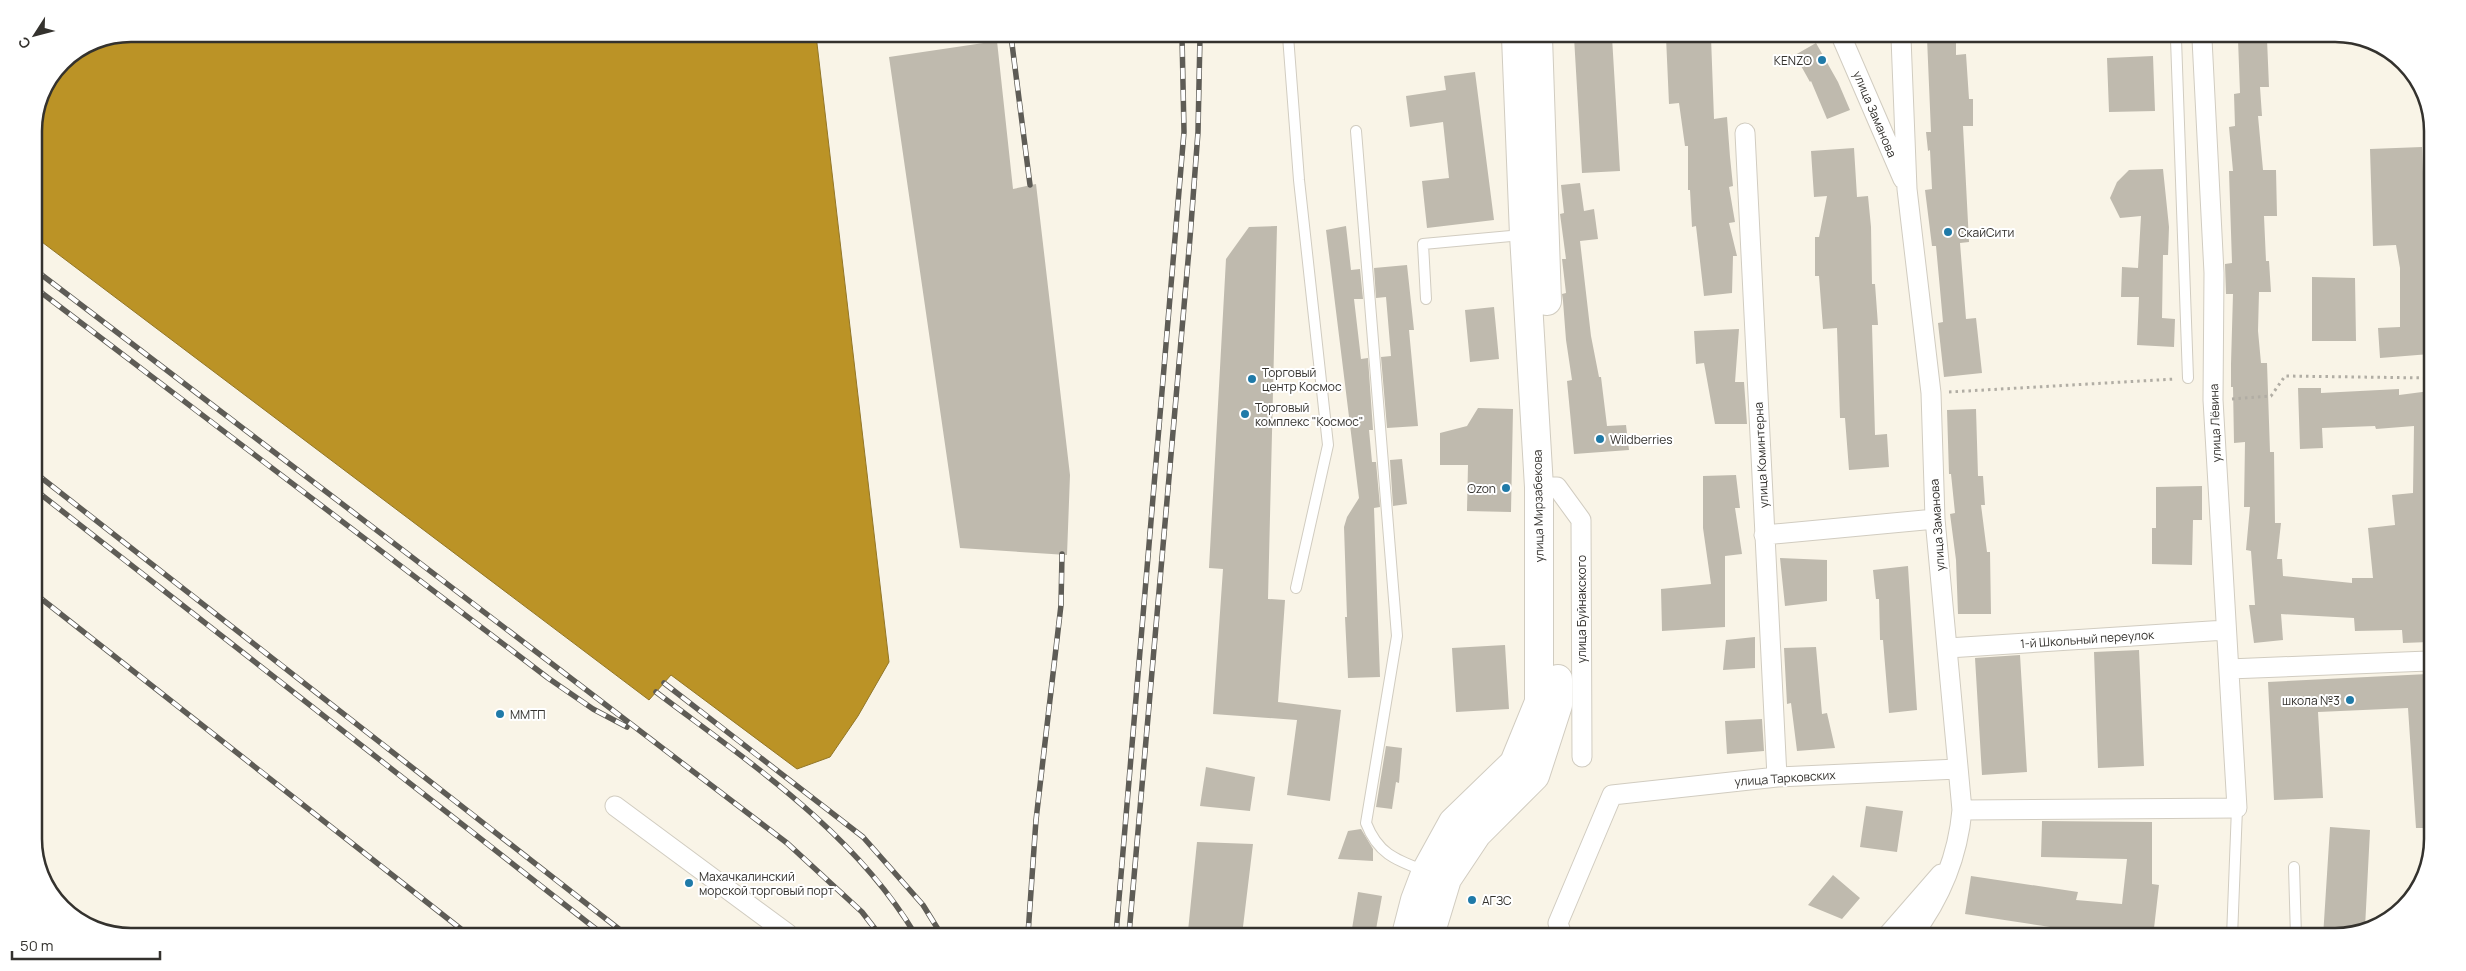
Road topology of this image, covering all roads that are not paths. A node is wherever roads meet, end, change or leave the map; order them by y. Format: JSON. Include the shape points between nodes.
{"nodes":[{"id":1,"x":1288,"y":42,"type":"edge"},
{"id":2,"x":1516,"y":42,"type":"edge"},
{"id":3,"x":1538,"y":42,"type":"edge"},
{"id":4,"x":1844,"y":42,"type":"edge"},
{"id":5,"x":1901,"y":42,"type":"edge"},
{"id":6,"x":2176,"y":42,"type":"edge"},
{"id":7,"x":2202,"y":42,"type":"edge"},
{"id":8,"x":1356,"y":131,"type":"dead end"},
{"id":9,"x":1745,"y":133,"type":"dead end"},
{"id":10,"x":1908,"y":189,"type":"junction"},
{"id":11,"x":1534,"y":235,"type":"junction"},
{"id":12,"x":1426,"y":298,"type":"dead end"},
{"id":13,"x":2188,"y":378,"type":"road end"},
{"id":14,"x":1548,"y":487,"type":"junction"},
{"id":15,"x":1935,"y":519,"type":"junction"},
{"id":16,"x":1764,"y":535,"type":"junction"},
{"id":17,"x":1296,"y":588,"type":"dead end"},
{"id":18,"x":2226,"y":630,"type":"junction"},
{"id":19,"x":1948,"y":648,"type":"junction"},
{"id":20,"x":2424,"y":661,"type":"edge"},
{"id":21,"x":2229,"y":669,"type":"junction"},
{"id":22,"x":1582,"y":758,"type":"dead end"},
{"id":23,"x":1958,"y":769,"type":"junction"},
{"id":24,"x":1777,"y":777,"type":"junction"},
{"id":25,"x":615,"y":806,"type":"dead end"},
{"id":26,"x":2237,"y":808,"type":"junction"},
{"id":27,"x":1962,"y":810,"type":"junction"},
{"id":28,"x":1953,"y":860,"type":"junction"},
{"id":29,"x":2294,"y":867,"type":"dead end"},
{"id":30,"x":1426,"y":871,"type":"junction"},
{"id":31,"x":780,"y":928,"type":"edge"},
{"id":32,"x":1408,"y":928,"type":"edge"},
{"id":33,"x":1432,"y":928,"type":"edge"},
{"id":34,"x":1560,"y":928,"type":"edge"},
{"id":35,"x":1894,"y":928,"type":"edge"},
{"id":36,"x":1918,"y":928,"type":"edge"},
{"id":37,"x":2232,"y":928,"type":"edge"},
{"id":38,"x":2296,"y":928,"type":"edge"}],
"edges":[{"from":1,"to":17,"type":"lane","via":[[1299,180],[1328,445]]},
{"from":2,"to":11,"type":"main road","name":"улица Мирзабекова"},
{"from":3,"to":11,"type":"main road","name":"улица Мирзабекова"},
{"from":4,"to":10,"type":"street","name":"улица Заманова"},
{"from":5,"to":10,"type":"street","name":"улица Заманова"},
{"from":6,"to":13,"type":"lane"},
{"from":7,"to":18,"type":"street","name":"улица Лёвина","via":[[2214,272],[2213,400]]},
{"from":8,"to":30,"type":"lane","via":[[1397,636],[1366,823],[1372,838],[1393,859]]},
{"from":9,"to":16,"type":"street","name":"улица Коминтерна"},
{"from":10,"to":15,"type":"street","name":"улица Заманова","via":[[1931,393]]},
{"from":11,"to":12,"type":"lane","via":[[1423,244]]},
{"from":11,"to":14,"type":"main road","name":"улица Мирзабекова"},
{"from":14,"to":22,"type":"street","name":"улица Буйнакского","via":[[1581,520]]},
{"from":14,"to":30,"type":"main road","name":"улица Мирзабекова","via":[[1539,702],[1514,763],[1453,822]]},
{"from":14,"to":33,"type":"main road","name":"улица Мирзабекова","via":[[1558,705],[1535,776],[1477,834],[1447,879]]},
{"from":15,"to":16,"type":"street"},
{"from":15,"to":19,"type":"street","name":"улица Заманова"},
{"from":16,"to":24,"type":"street","name":"улица Коминтерна"},
{"from":18,"to":19,"type":"street","name":"1-й Школьный переулок"},
{"from":18,"to":21,"type":"street","name":"улица Лёвина"},
{"from":19,"to":23,"type":"street","name":"улица Заманова"},
{"from":20,"to":21,"type":"street"},
{"from":21,"to":26,"type":"street","name":"улица Лёвина"},
{"from":23,"to":24,"type":"street","name":"улица Тарковских"},
{"from":23,"to":27,"type":"street","name":"улица Заманова"},
{"from":24,"to":34,"type":"street","name":"улица Тарковских","via":[[1612,795],[1558,923]]},
{"from":25,"to":31,"type":"street"},
{"from":26,"to":27,"type":"street"},
{"from":26,"to":37,"type":"lane"},
{"from":27,"to":28,"type":"street","name":"улица Заманова"},
{"from":28,"to":35,"type":"street","name":"улица Заманова"},
{"from":28,"to":36,"type":"street","name":"улица Заманова","via":[[1928,916]]},
{"from":29,"to":38,"type":"lane"},
{"from":30,"to":32,"type":"main road","name":"улица Мирзабекова"}]}
